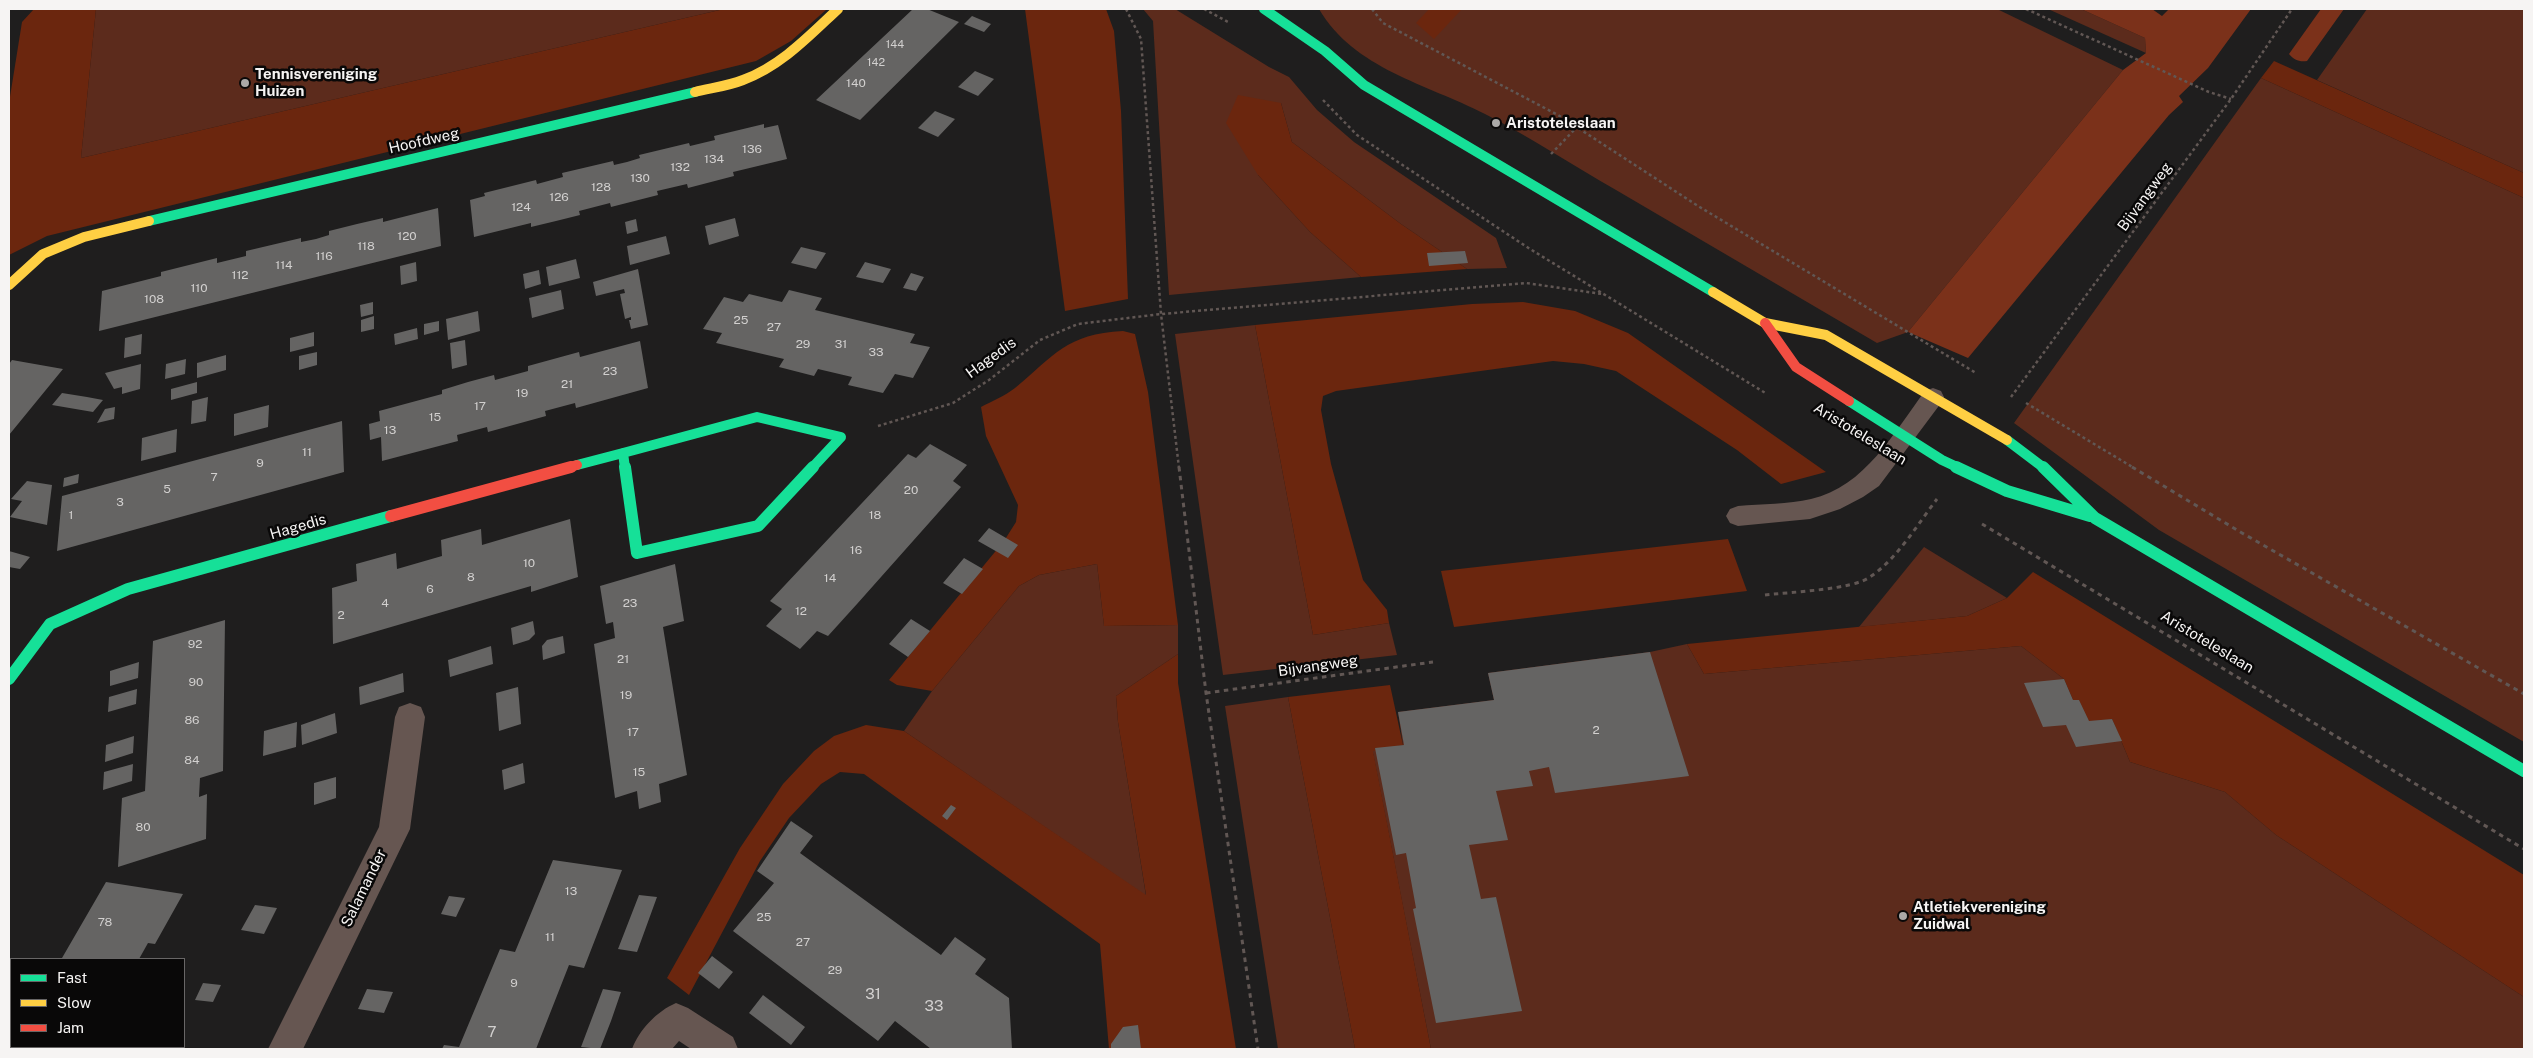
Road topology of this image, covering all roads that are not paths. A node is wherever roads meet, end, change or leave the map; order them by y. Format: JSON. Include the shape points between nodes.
{"nodes":[{"id":1,"x":838,"y":9,"type":"edge"},
{"id":2,"x":1264,"y":9,"type":"edge"},
{"id":3,"x":9,"y":285,"type":"edge"},
{"id":4,"x":1765,"y":323,"type":"junction"},
{"id":5,"x":1933,"y":397,"type":"junction"},
{"id":6,"x":1904,"y":435,"type":"junction"},
{"id":7,"x":623,"y":452,"type":"junction"},
{"id":8,"x":1738,"y":516,"type":"dead end"},
{"id":9,"x":2095,"y":518,"type":"junction"},
{"id":10,"x":9,"y":678,"type":"edge"},
{"id":11,"x":410,"y":717,"type":"dead end"},
{"id":12,"x":2524,"y":771,"type":"edge"},
{"id":13,"x":285,"y":1049,"type":"edge"},
{"id":14,"x":649,"y":1049,"type":"edge"},
{"id":15,"x":721,"y":1049,"type":"edge"}],
"edges":[{"from":1,"to":3,"type":"street","name":"Hoofdweg","via":[[776,63],[743,80],[84,237],[43,254]]},
{"from":2,"to":4,"type":"street","name":"Aristoteleslaan","via":[[1325,51],[1364,85]]},
{"from":4,"to":5,"type":"street","name":"Aristoteleslaan","via":[[1826,335]]},
{"from":4,"to":6,"type":"street","name":"Aristoteleslaan","via":[[1796,367]]},
{"from":5,"to":6,"type":"lane"},
{"from":5,"to":9,"type":"street","name":"Aristoteleslaan","via":[[1988,427],[2038,462]]},
{"from":6,"to":8,"type":"lane","via":[[1863,484],[1832,502],[1810,509]]},
{"from":6,"to":9,"type":"street","name":"Aristoteleslaan","via":[[1958,468],[2007,492]]},
{"from":7,"to":7,"type":"street","name":"Hagedis","via":[[757,417],[841,437],[758,526],[637,553]]},
{"from":7,"to":10,"type":"street","name":"Hagedis","via":[[128,589],[50,624]]},
{"from":9,"to":12,"type":"street","name":"Aristoteleslaan"},
{"from":11,"to":13,"type":"street","name":"Salamander","via":[[394,829]]},
{"from":14,"to":15,"type":"street","via":[[676,1020]]}]}
